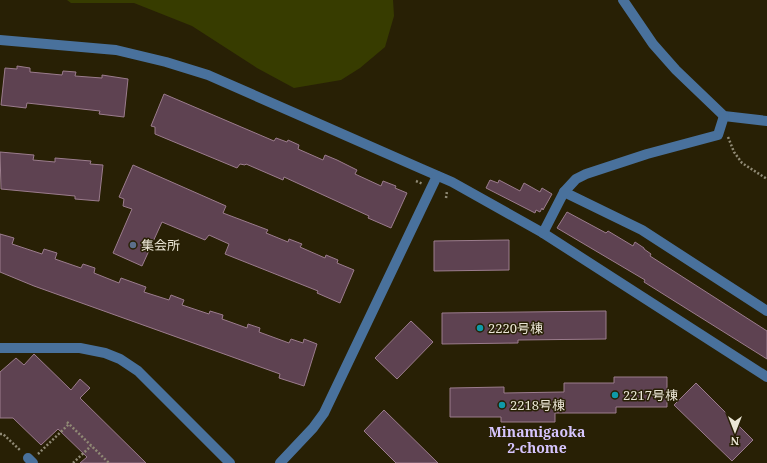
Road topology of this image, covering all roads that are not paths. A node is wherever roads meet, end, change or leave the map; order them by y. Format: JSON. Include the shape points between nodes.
{"nodes":[{"id":1,"x":623,"y":0,"type":"edge"},
{"id":2,"x":0,"y":40,"type":"edge"},
{"id":3,"x":724,"y":116,"type":"junction"},
{"id":4,"x":767,"y":121,"type":"edge"},
{"id":5,"x":437,"y":176,"type":"junction"},
{"id":6,"x":564,"y":192,"type":"junction"},
{"id":7,"x":543,"y":233,"type":"junction"},
{"id":8,"x":767,"y":311,"type":"edge"},
{"id":9,"x":0,"y":348,"type":"edge"},
{"id":10,"x":767,"y":376,"type":"edge"},
{"id":11,"x":230,"y":463,"type":"edge"},
{"id":12,"x":280,"y":463,"type":"edge"}],
"edges":[{"from":1,"to":3,"type":"street","via":[[653,44]]},
{"from":2,"to":5,"type":"street","via":[[116,50],[166,62],[208,76]]},
{"from":3,"to":4,"type":"street"},
{"from":3,"to":6,"type":"street","via":[[718,136],[647,154],[586,174],[576,179]]},
{"from":5,"to":7,"type":"street"},
{"from":5,"to":12,"type":"street","via":[[324,413]]},
{"from":6,"to":7,"type":"street"},
{"from":6,"to":8,"type":"street","via":[[642,230]]},
{"from":7,"to":10,"type":"street"},
{"from":9,"to":11,"type":"street","via":[[80,348],[120,359],[138,371]]}]}
